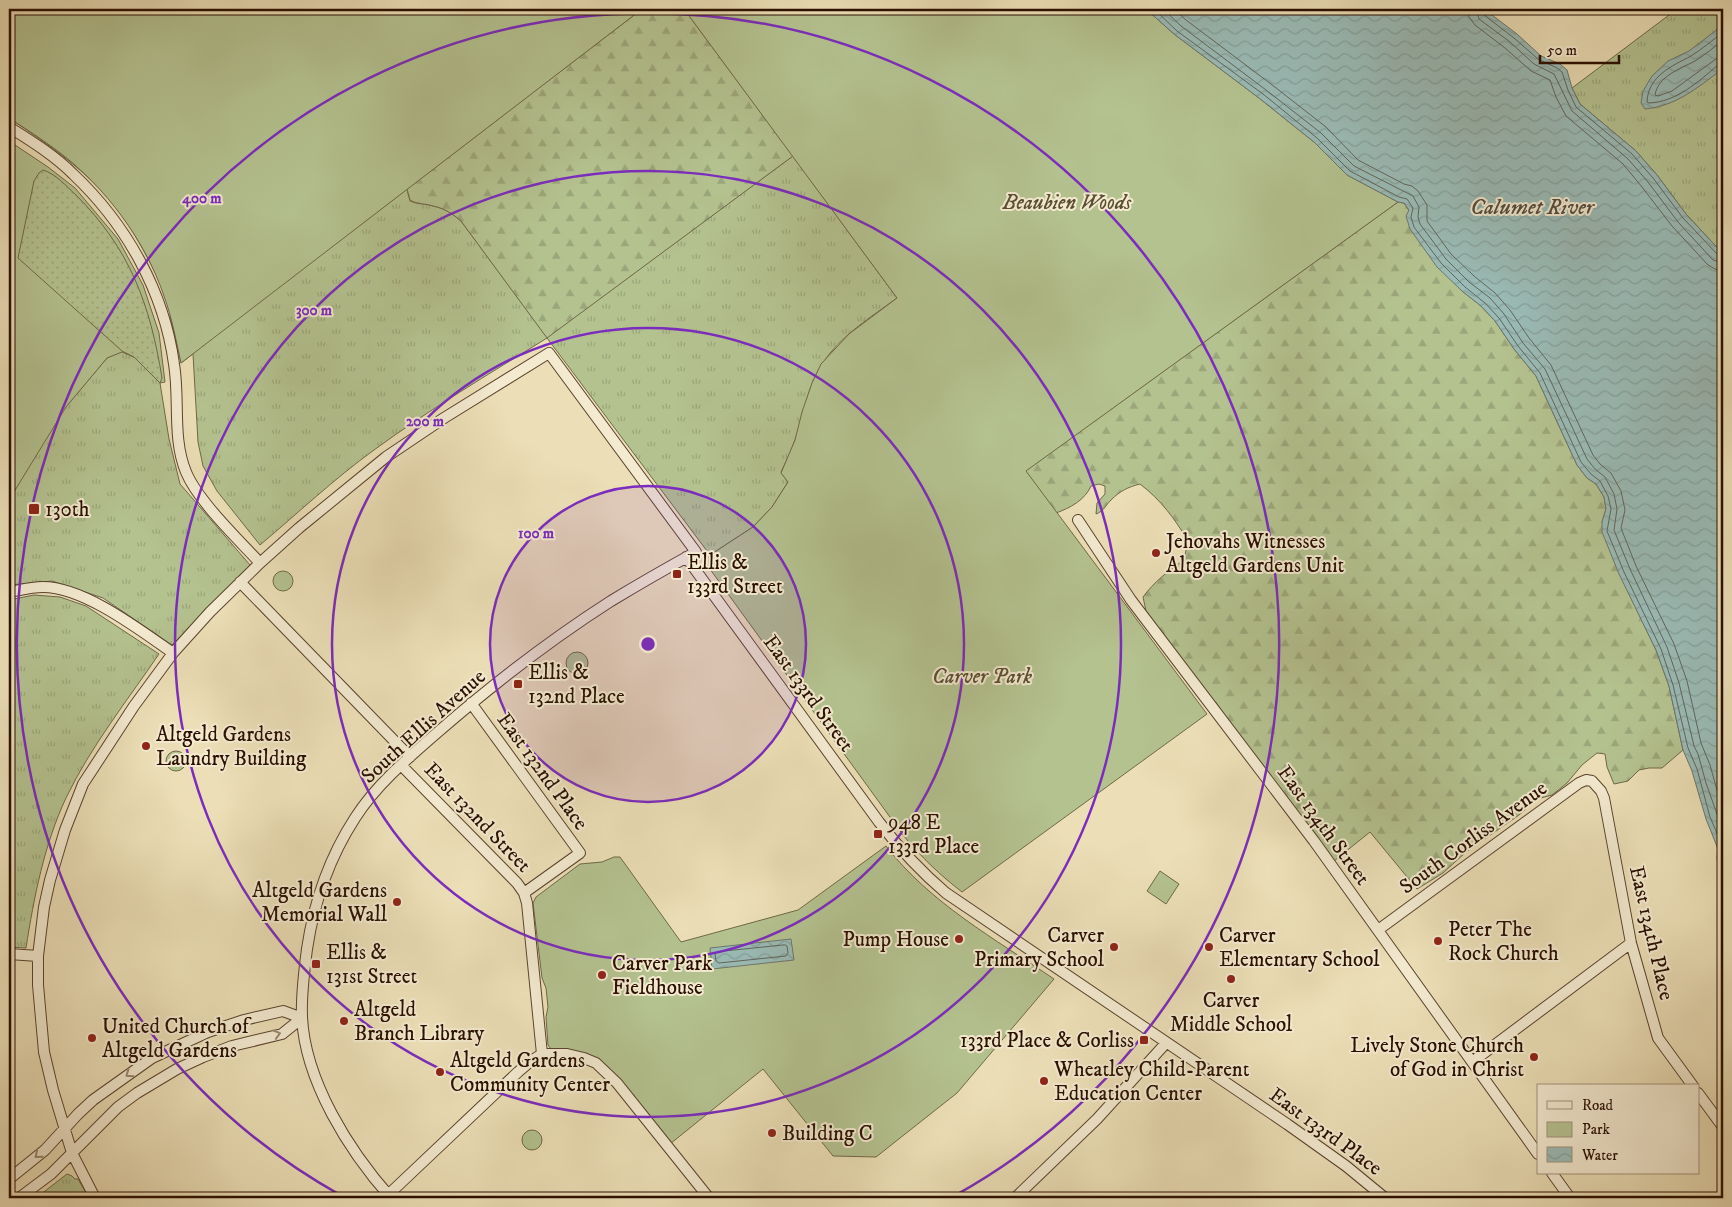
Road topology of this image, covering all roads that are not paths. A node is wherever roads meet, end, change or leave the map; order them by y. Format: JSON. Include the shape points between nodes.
{"nodes":[{"id":1,"x":9,"y":127,"type":"edge"},
{"id":2,"x":1078,"y":520,"type":"dead end"},
{"id":3,"x":691,"y":554,"type":"junction"},
{"id":4,"x":260,"y":563,"type":"junction"},
{"id":5,"x":240,"y":582,"type":"junction"},
{"id":6,"x":9,"y":592,"type":"edge"},
{"id":7,"x":173,"y":653,"type":"junction"},
{"id":8,"x":471,"y":703,"type":"junction"},
{"id":9,"x":410,"y":757,"type":"junction"},
{"id":10,"x":402,"y":765,"type":"junction"},
{"id":11,"x":1592,"y":781,"type":"joint"},
{"id":12,"x":902,"y":851,"type":"joint"},
{"id":13,"x":524,"y":893,"type":"junction"},
{"id":14,"x":1378,"y":930,"type":"junction"},
{"id":15,"x":1631,"y":943,"type":"junction"},
{"id":16,"x":9,"y":954,"type":"edge"},
{"id":17,"x":38,"y":956,"type":"junction"},
{"id":18,"x":302,"y":1018,"type":"junction"},
{"id":19,"x":1166,"y":1043,"type":"junction"},
{"id":20,"x":542,"y":1054,"type":"junction"},
{"id":21,"x":1472,"y":1062,"type":"junction"},
{"id":22,"x":1692,"y":1084,"type":"edge"},
{"id":23,"x":1700,"y":1096,"type":"edge"},
{"id":24,"x":1723,"y":1127,"type":"edge"},
{"id":25,"x":65,"y":1129,"type":"junction"},
{"id":26,"x":72,"y":1153,"type":"junction"},
{"id":27,"x":1537,"y":1153,"type":"edge"},
{"id":28,"x":1553,"y":1174,"type":"edge"},
{"id":29,"x":9,"y":1179,"type":"edge"},
{"id":30,"x":389,"y":1197,"type":"edge"},
{"id":31,"x":19,"y":1198,"type":"edge"},
{"id":32,"x":95,"y":1198,"type":"edge"},
{"id":33,"x":709,"y":1198,"type":"edge"},
{"id":34,"x":1015,"y":1198,"type":"edge"},
{"id":35,"x":1385,"y":1198,"type":"edge"},
{"id":36,"x":1570,"y":1198,"type":"edge"}],
"edges":[{"from":1,"to":4,"type":"street","via":[[34,142],[72,173],[123,232],[138,258],[153,289],[170,341],[177,388],[180,456],[186,474],[205,502]]},
{"from":2,"to":14,"type":"street","name":"East 134th Street","via":[[1131,600]]},
{"from":3,"to":4,"type":"street","name":"East 133rd Street","via":[[549,353],[386,457]]},
{"from":3,"to":8,"type":"street","name":"South Ellis Avenue","via":[[611,601]]},
{"from":3,"to":12,"type":"street","name":"East 133rd Street"},
{"from":4,"to":5,"type":"street"},
{"from":5,"to":7,"type":"street"},
{"from":5,"to":9,"type":"street","name":"East 132nd Street"},
{"from":6,"to":7,"type":"street","via":[[44,587],[78,594]]},
{"from":7,"to":17,"type":"street","via":[[109,741],[83,784],[50,880]]},
{"from":8,"to":9,"type":"street","name":"South Ellis Avenue"},
{"from":8,"to":13,"type":"street","name":"East 132nd Place","via":[[580,853]]},
{"from":9,"to":10,"type":"street","name":"South Ellis Avenue"},
{"from":10,"to":13,"type":"street","name":"East 132nd Street"},
{"from":10,"to":18,"type":"street","name":"South Ellis Avenue","via":[[355,817],[324,878],[308,942],[302,984]]},
{"from":11,"to":14,"type":"street","name":"South Corliss Avenue","via":[[1578,783]]},
{"from":11,"to":15,"type":"street","name":"East 134th Place","via":[[1604,798]]},
{"from":12,"to":19,"type":"street","name":"East 133rd Place","via":[[946,893]]},
{"from":13,"to":20,"type":"street","name":"East 132nd Street"},
{"from":14,"to":21,"type":"street","name":"East 134th Street"},
{"from":15,"to":21,"type":"street"},
{"from":15,"to":22,"type":"street","name":"East 134th Place","via":[[1658,1038]]},
{"from":16,"to":17,"type":"street"},
{"from":17,"to":25,"type":"street","via":[[44,1052]]},
{"from":18,"to":25,"type":"street","one_way":true,"via":[[283,1011],[264,1014],[189,1040],[130,1073],[93,1100]]},
{"from":26,"to":18,"type":"street","one_way":true,"via":[[118,1107],[157,1081],[232,1046],[282,1034]]},
{"from":18,"to":30,"type":"street","name":"South Ellis Avenue","via":[[307,1047],[331,1112],[360,1160]]},
{"from":19,"to":34,"type":"street","via":[[1097,1119]]},
{"from":19,"to":35,"type":"street","name":"East 133rd Place","via":[[1315,1144]]},
{"from":20,"to":30,"type":"street","via":[[518,1072]]},
{"from":20,"to":33,"type":"street","via":[[567,1054],[596,1063],[618,1083]]},
{"from":21,"to":27,"type":"street","name":"East 134th Street"},
{"from":23,"to":24,"type":"street"},
{"from":25,"to":26,"type":"street"},
{"from":25,"to":29,"type":"street","one_way":true},
{"from":26,"to":31,"type":"street"},
{"from":26,"to":32,"type":"street"},
{"from":28,"to":36,"type":"street"}]}
